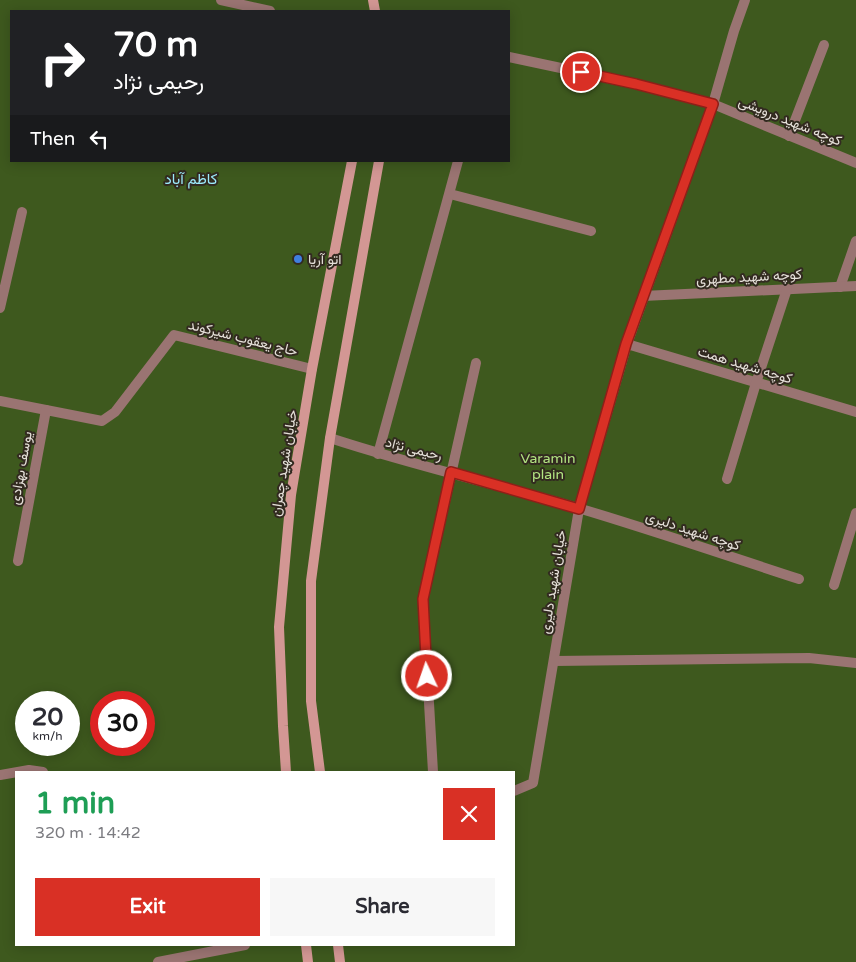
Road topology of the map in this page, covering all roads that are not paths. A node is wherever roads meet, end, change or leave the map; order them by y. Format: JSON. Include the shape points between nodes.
{"nodes":[{"id":1,"x":221,"y":0,"type":"edge"},
{"id":2,"x":745,"y":0,"type":"edge"},
{"id":3,"x":266,"y":10,"type":"edge"},
{"id":4,"x":824,"y":45,"type":"dead end"},
{"id":5,"x":510,"y":57,"type":"edge"},
{"id":6,"x":713,"y":104,"type":"junction"},
{"id":7,"x":790,"y":136,"type":"junction"},
{"id":8,"x":352,"y":162,"type":"edge"},
{"id":9,"x":379,"y":162,"type":"edge"},
{"id":10,"x":458,"y":162,"type":"edge"},
{"id":11,"x":856,"y":163,"type":"edge"},
{"id":12,"x":450,"y":194,"type":"junction"},
{"id":13,"x":22,"y":212,"type":"dead end"},
{"id":14,"x":591,"y":231,"type":"dead end"},
{"id":15,"x":856,"y":241,"type":"edge"},
{"id":16,"x":856,"y":286,"type":"edge"},
{"id":17,"x":840,"y":287,"type":"junction"},
{"id":18,"x":788,"y":289,"type":"junction"},
{"id":19,"x":643,"y":296,"type":"junction"},
{"id":20,"x":0,"y":308,"type":"edge"},
{"id":21,"x":626,"y":344,"type":"junction"},
{"id":22,"x":476,"y":363,"type":"dead end"},
{"id":23,"x":312,"y":369,"type":"junction"},
{"id":24,"x":756,"y":382,"type":"junction"},
{"id":25,"x":0,"y":401,"type":"edge"},
{"id":26,"x":46,"y":410,"type":"junction"},
{"id":27,"x":856,"y":412,"type":"edge"},
{"id":28,"x":330,"y":438,"type":"junction"},
{"id":29,"x":378,"y":454,"type":"junction"},
{"id":30,"x":451,"y":472,"type":"junction"},
{"id":31,"x":728,"y":479,"type":"dead end"},
{"id":32,"x":579,"y":509,"type":"junction"},
{"id":33,"x":856,"y":513,"type":"edge"},
{"id":34,"x":18,"y":561,"type":"dead end"},
{"id":35,"x":798,"y":579,"type":"dead end"},
{"id":36,"x":834,"y":585,"type":"dead end"},
{"id":37,"x":554,"y":661,"type":"junction"},
{"id":38,"x":856,"y":664,"type":"edge"},
{"id":39,"x":286,"y":771,"type":"edge"},
{"id":40,"x":320,"y":771,"type":"edge"},
{"id":41,"x":433,"y":771,"type":"edge"},
{"id":42,"x":15,"y":773,"type":"edge"},
{"id":43,"x":0,"y":775,"type":"edge"},
{"id":44,"x":515,"y":791,"type":"edge"},
{"id":45,"x":241,"y":946,"type":"edge"},
{"id":46,"x":306,"y":946,"type":"edge"},
{"id":47,"x":338,"y":946,"type":"edge"},
{"id":48,"x":158,"y":962,"type":"edge"},
{"id":49,"x":308,"y":962,"type":"edge"},
{"id":50,"x":340,"y":962,"type":"edge"}],
"edges":[{"from":1,"to":3,"type":"street"},
{"from":2,"to":6,"type":"street","name":"خیابان شهید دلیری"},
{"from":4,"to":7,"type":"street"},
{"from":5,"to":6,"type":"street","name":"کوچه شهید درویشی"},
{"from":6,"to":7,"type":"street","name":"کوچه شهید درویشی"},
{"from":6,"to":19,"type":"street","name":"خیابان شهید دلیری"},
{"from":7,"to":11,"type":"street","name":"کوچه شهید درویشی"},
{"from":8,"to":23,"type":"main road","name":"خیابان شهید چمران"},
{"from":9,"to":28,"type":"main road"},
{"from":10,"to":12,"type":"street"},
{"from":12,"to":14,"type":"street"},
{"from":12,"to":29,"type":"street"},
{"from":13,"to":20,"type":"street"},
{"from":15,"to":17,"type":"street"},
{"from":16,"to":17,"type":"street","name":"کوچه شهید مطهری"},
{"from":17,"to":18,"type":"street","name":"کوچه شهید مطهری"},
{"from":18,"to":19,"type":"street","name":"کوچه شهید مطهری"},
{"from":18,"to":24,"type":"street"},
{"from":19,"to":21,"type":"street","name":"خیابان شهید دلیری"},
{"from":21,"to":24,"type":"street","name":"کوچه شهید همت"},
{"from":21,"to":32,"type":"street","name":"خیابان شهید دلیری"},
{"from":22,"to":30,"type":"street"},
{"from":23,"to":26,"type":"street","name":"حاج یعقوب شیرکوند","via":[[174,335],[115,412],[102,421]]},
{"from":23,"to":39,"type":"main road","name":"خیابان شهید چمران","via":[[291,495],[279,627]]},
{"from":24,"to":27,"type":"street","name":"کوچه شهید همت"},
{"from":24,"to":31,"type":"street"},
{"from":25,"to":26,"type":"street","name":"حاج یعقوب شیرکوند"},
{"from":26,"to":34,"type":"street","name":"یوسف بهزادی"},
{"from":28,"to":29,"type":"street","name":"رحیمی نژاد"},
{"from":28,"to":40,"type":"main road","via":[[311,581],[311,701]]},
{"from":29,"to":30,"type":"street","name":"رحیمی نژاد"},
{"from":30,"to":32,"type":"street","name":"رحیمی نژاد"},
{"from":30,"to":41,"type":"street","via":[[423,599]]},
{"from":32,"to":35,"type":"street","name":"کوچه شهید دلیری"},
{"from":32,"to":37,"type":"street","name":"خیابان شهید دلیری"},
{"from":33,"to":36,"type":"street"},
{"from":37,"to":38,"type":"street","via":[[809,658]]},
{"from":37,"to":44,"type":"street","name":"خیابان شهید دلیری","via":[[534,782]]},
{"from":42,"to":43,"type":"street"},
{"from":45,"to":48,"type":"street"},
{"from":46,"to":49,"type":"main road"},
{"from":47,"to":50,"type":"main road"}]}
